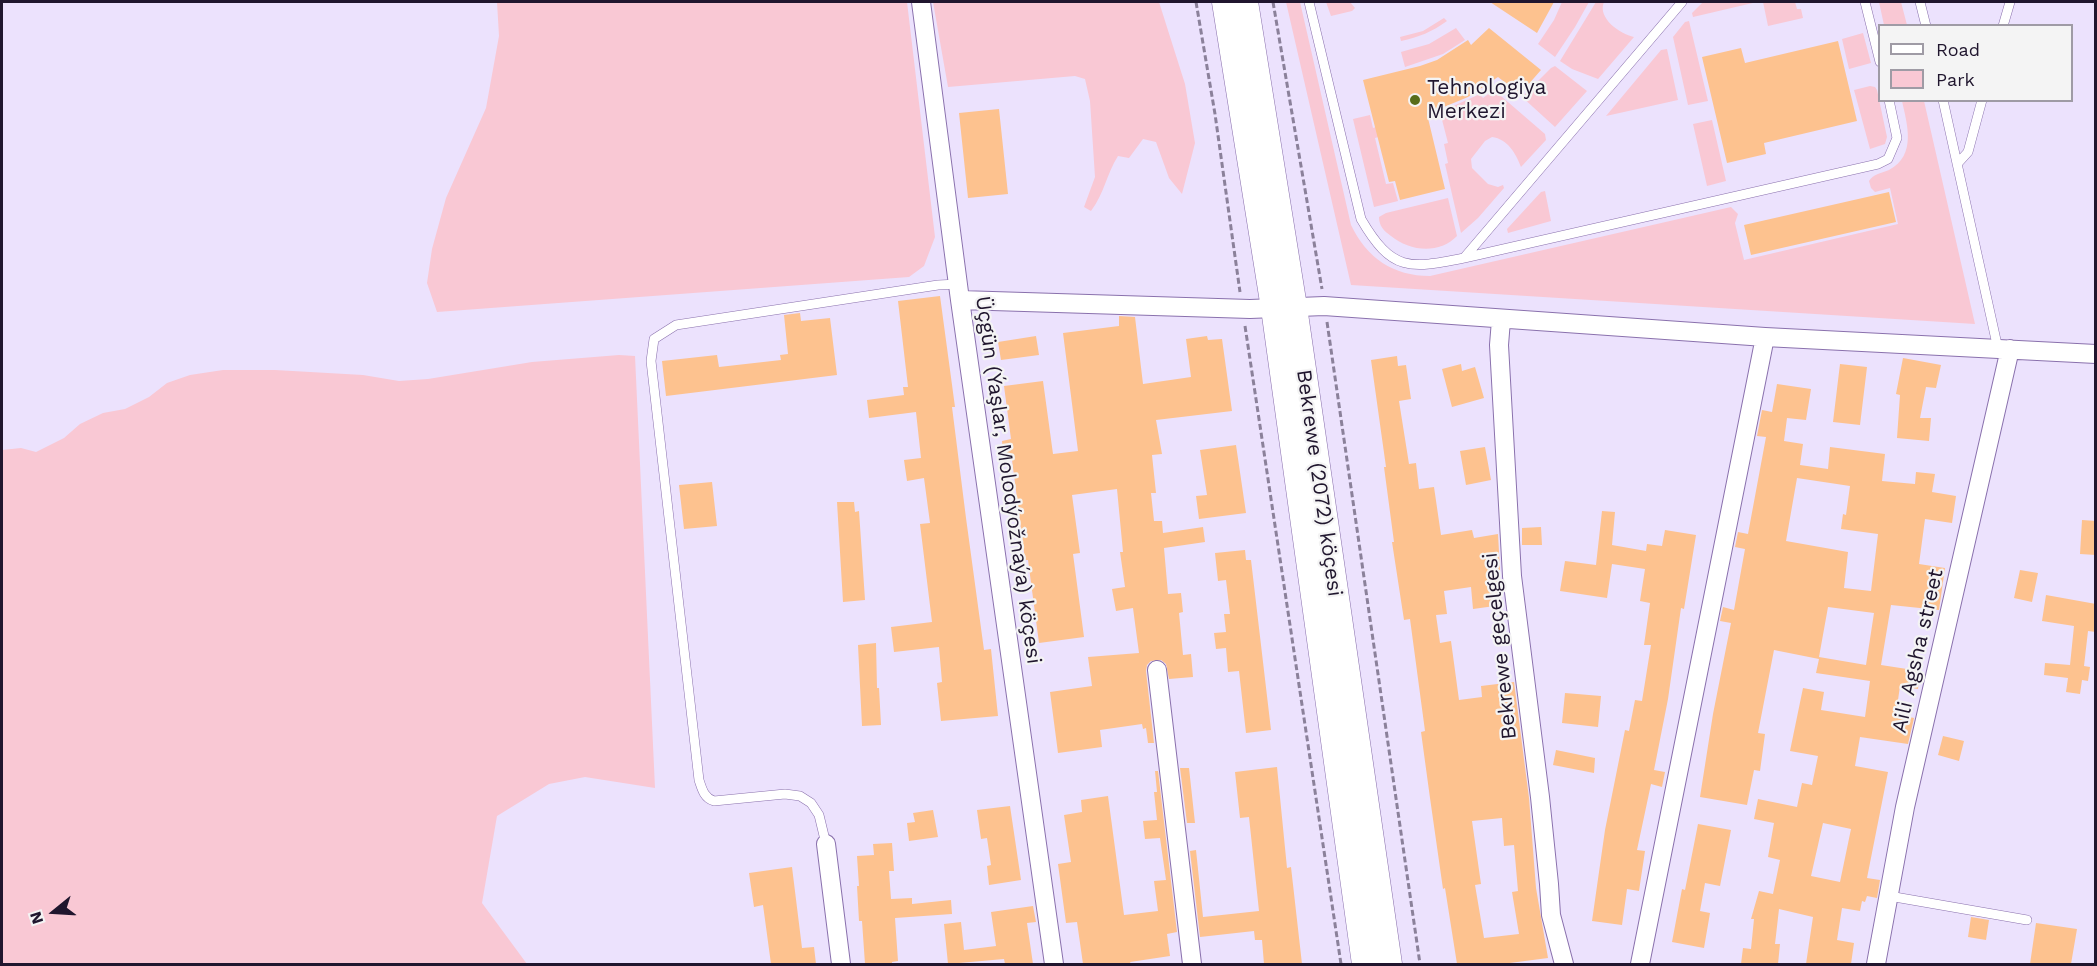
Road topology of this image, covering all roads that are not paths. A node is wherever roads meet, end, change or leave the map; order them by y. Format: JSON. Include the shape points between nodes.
{"nodes":[{"id":1,"x":921,"y":2,"type":"edge"},
{"id":2,"x":1225,"y":2,"type":"edge"},
{"id":3,"x":1245,"y":2,"type":"edge"},
{"id":4,"x":1310,"y":2,"type":"edge"},
{"id":5,"x":1682,"y":2,"type":"edge"},
{"id":6,"x":1865,"y":2,"type":"edge"},
{"id":7,"x":1920,"y":2,"type":"edge"},
{"id":8,"x":2010,"y":2,"type":"edge"},
{"id":9,"x":1926,"y":24,"type":"edge"},
{"id":10,"x":2004,"y":24,"type":"edge"},
{"id":11,"x":1878,"y":54,"type":"edge"},
{"id":12,"x":1888,"y":102,"type":"edge"},
{"id":13,"x":1943,"y":102,"type":"edge"},
{"id":14,"x":1981,"y":102,"type":"edge"},
{"id":15,"x":1958,"y":163,"type":"junction"},
{"id":16,"x":1464,"y":258,"type":"junction"},
{"id":17,"x":959,"y":292,"type":"junction"},
{"id":18,"x":1284,"y":307,"type":"junction"},
{"id":19,"x":1501,"y":320,"type":"junction"},
{"id":20,"x":1765,"y":337,"type":"junction"},
{"id":21,"x":2004,"y":349,"type":"junction"},
{"id":22,"x":2096,"y":354,"type":"edge"},
{"id":23,"x":1157,"y":670,"type":"dead end"},
{"id":24,"x":826,"y":844,"type":"joint"},
{"id":25,"x":1889,"y":896,"type":"junction"},
{"id":26,"x":2027,"y":920,"type":"dead end"},
{"id":27,"x":841,"y":964,"type":"edge"},
{"id":28,"x":1054,"y":964,"type":"edge"},
{"id":29,"x":1192,"y":964,"type":"edge"},
{"id":30,"x":1365,"y":964,"type":"edge"},
{"id":31,"x":1389,"y":964,"type":"edge"},
{"id":32,"x":1564,"y":964,"type":"edge"},
{"id":33,"x":1640,"y":964,"type":"edge"},
{"id":34,"x":1876,"y":964,"type":"edge"}],
"edges":[{"from":1,"to":17,"type":"street","name":"Üçgün (Ýaşlar, Molodýožnaýa) köçesi"},
{"from":2,"to":18,"type":"main road","name":"Bekrewe (2072) köçesi"},
{"from":3,"to":18,"type":"main road","name":"Bekrewe (2072) köçesi"},
{"from":4,"to":16,"type":"lane","via":[[1361,219],[1372,238],[1384,252],[1410,264],[1423,266]]},
{"from":5,"to":16,"type":"lane"},
{"from":6,"to":11,"type":"lane"},
{"from":7,"to":9,"type":"lane"},
{"from":8,"to":10,"type":"lane"},
{"from":12,"to":16,"type":"lane","via":[[1897,138],[1888,159],[1878,164]]},
{"from":13,"to":15,"type":"lane"},
{"from":14,"to":15,"type":"lane","via":[[1968,152]]},
{"from":15,"to":21,"type":"lane"},
{"from":17,"to":18,"type":"street","via":[[1242,309]]},
{"from":17,"to":24,"type":"lane","via":[[938,285],[676,325],[654,339],[651,348],[699,780],[704,794],[714,801],[800,796],[811,803],[819,816]]},
{"from":17,"to":28,"type":"street","name":"Üçgün (Ýaşlar, Molodýožnaýa) köçesi"},
{"from":18,"to":19,"type":"street","via":[[1324,306]]},
{"from":18,"to":30,"type":"main road","name":"Bekrewe (2072) köçesi"},
{"from":18,"to":31,"type":"main road","name":"Bekrewe (2072) köçesi"},
{"from":19,"to":20,"type":"street"},
{"from":19,"to":32,"type":"street","name":"Bekrewe geçelgesi","via":[[1499,345],[1512,576],[1551,915]]},
{"from":20,"to":21,"type":"street"},
{"from":20,"to":33,"type":"street"},
{"from":21,"to":22,"type":"street"},
{"from":21,"to":25,"type":"street","name":"Aili Agsha street"},
{"from":23,"to":29,"type":"street"},
{"from":24,"to":27,"type":"street"},
{"from":25,"to":26,"type":"lane"},
{"from":25,"to":34,"type":"street","name":"Aili Agsha street"}]}
